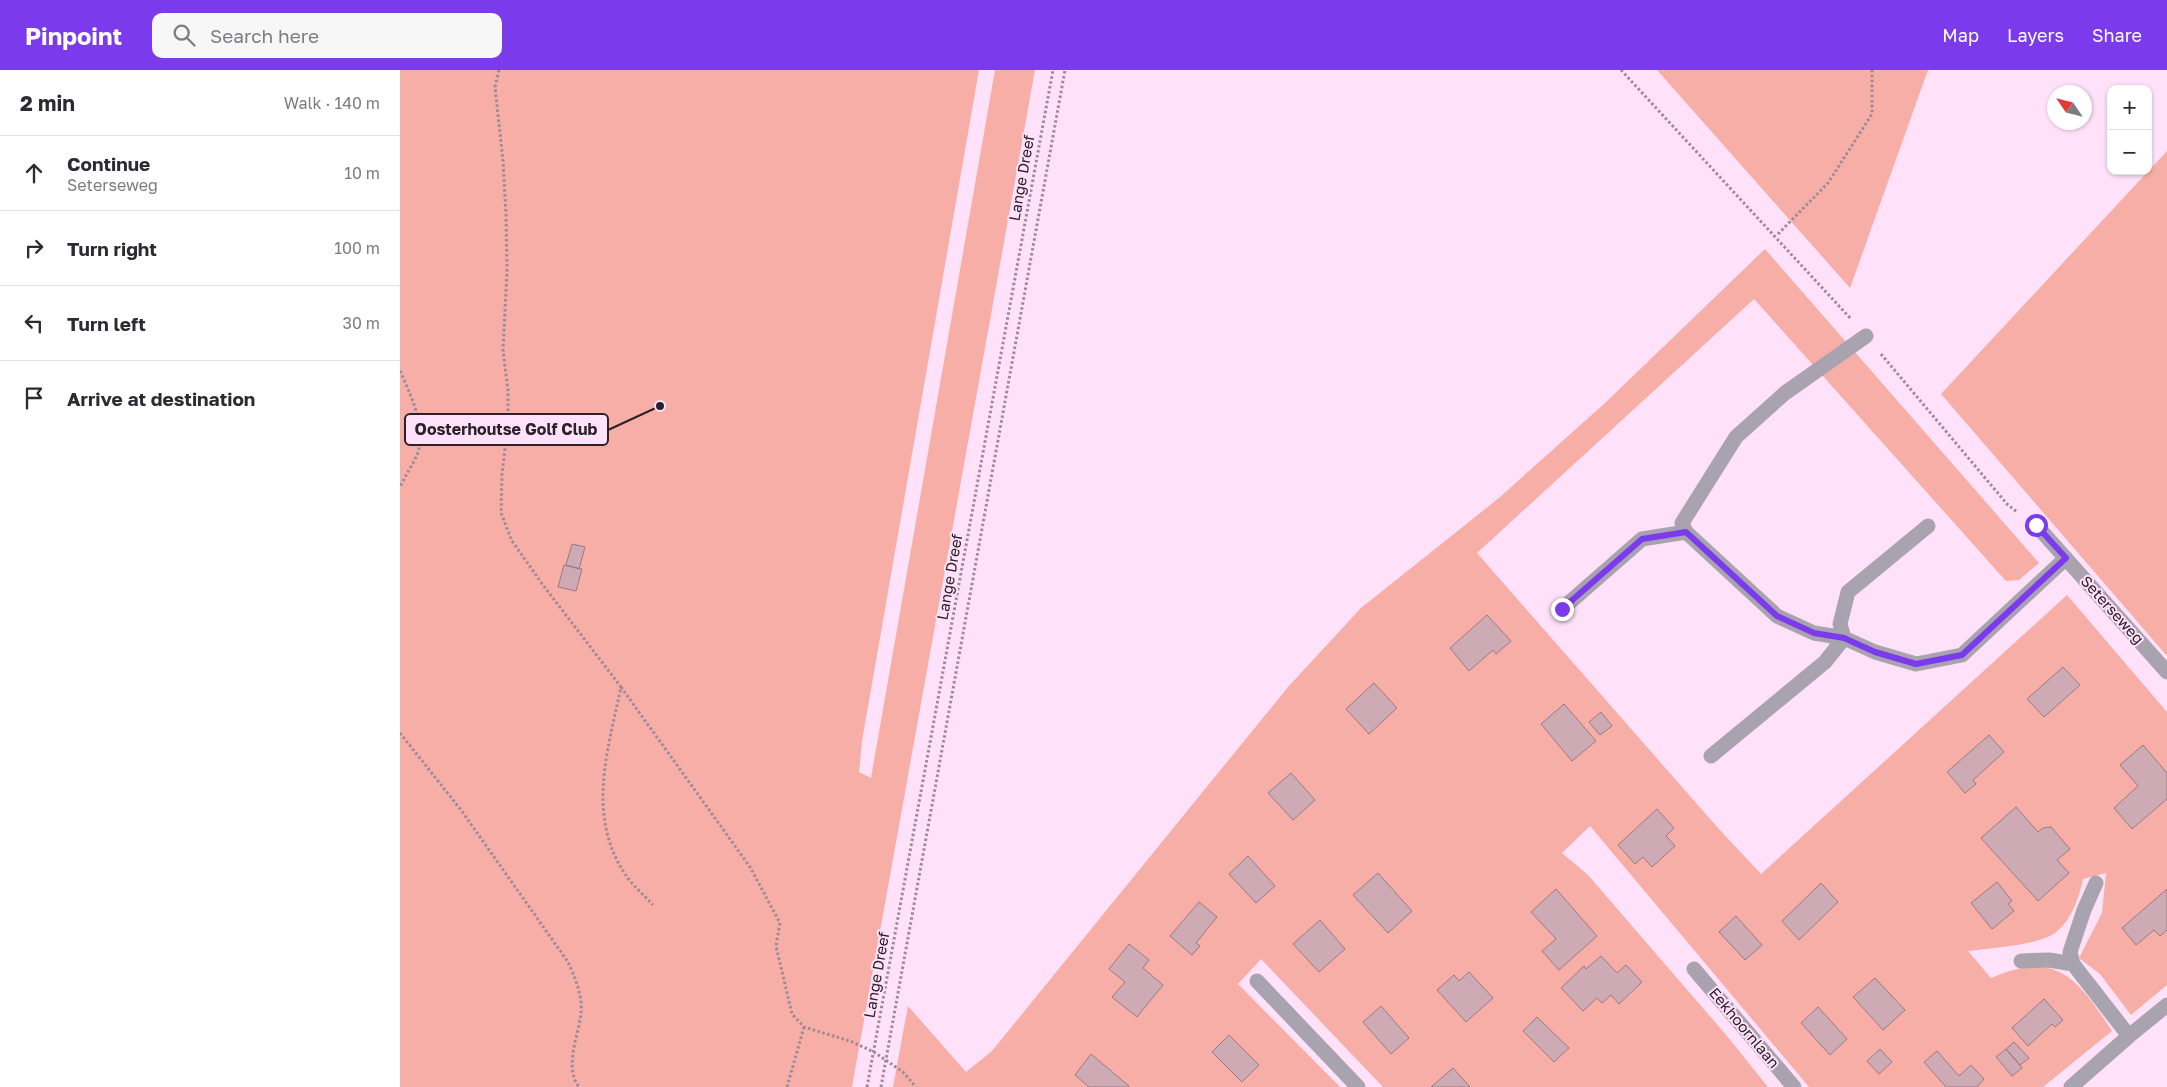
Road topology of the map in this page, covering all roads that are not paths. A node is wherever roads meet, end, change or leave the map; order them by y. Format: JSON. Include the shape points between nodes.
{"nodes":[{"id":1,"x":1866,"y":336,"type":"road end"},
{"id":2,"x":2036,"y":525,"type":"road end"},
{"id":3,"x":1928,"y":526,"type":"dead end"},
{"id":4,"x":1686,"y":532,"type":"junction"},
{"id":5,"x":2066,"y":558,"type":"junction"},
{"id":6,"x":1562,"y":609,"type":"dead end"},
{"id":7,"x":1844,"y":638,"type":"junction"},
{"id":8,"x":2167,"y":672,"type":"edge"},
{"id":9,"x":1711,"y":756,"type":"dead end"},
{"id":10,"x":2096,"y":883,"type":"dead end"},
{"id":11,"x":2021,"y":960,"type":"dead end"},
{"id":12,"x":2073,"y":964,"type":"junction"},
{"id":13,"x":1694,"y":968,"type":"dead end"},
{"id":14,"x":1257,"y":981,"type":"dead end"},
{"id":15,"x":2167,"y":1006,"type":"edge"},
{"id":16,"x":2129,"y":1036,"type":"junction"},
{"id":17,"x":1358,"y":1087,"type":"edge"},
{"id":18,"x":1794,"y":1087,"type":"edge"},
{"id":19,"x":2071,"y":1087,"type":"edge"}],
"edges":[{"from":1,"to":4,"type":"street","via":[[1785,393],[1736,437],[1682,523]]},
{"from":2,"to":5,"type":"street","name":"Seterseweg"},
{"from":3,"to":7,"type":"street","via":[[1848,592],[1840,624]]},
{"from":4,"to":6,"type":"street","via":[[1642,539]]},
{"from":4,"to":7,"type":"street","via":[[1777,616],[1814,633]]},
{"from":5,"to":7,"type":"street","via":[[1962,655],[1916,664],[1875,652]]},
{"from":5,"to":8,"type":"street","name":"Seterseweg"},
{"from":7,"to":9,"type":"street","via":[[1825,662]]},
{"from":10,"to":12,"type":"street","via":[[2070,952]]},
{"from":11,"to":12,"type":"street"},
{"from":12,"to":16,"type":"street"},
{"from":13,"to":18,"type":"street","name":"Eekhoornlaan"},
{"from":14,"to":17,"type":"street"},
{"from":15,"to":16,"type":"street"},
{"from":16,"to":19,"type":"street"}]}
